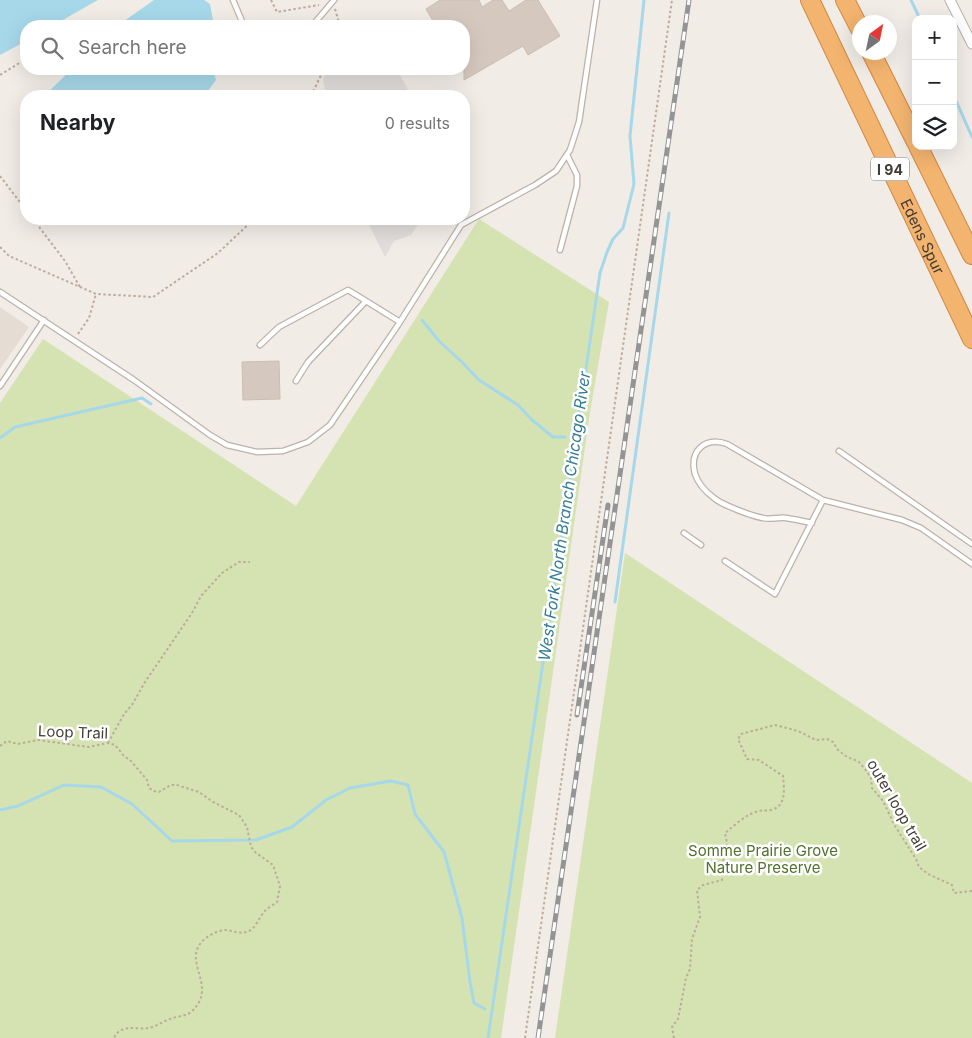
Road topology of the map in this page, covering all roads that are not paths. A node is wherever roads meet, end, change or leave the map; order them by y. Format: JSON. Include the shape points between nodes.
{"nodes":[{"id":1,"x":233,"y":0,"type":"edge"},
{"id":2,"x":334,"y":0,"type":"edge"},
{"id":3,"x":597,"y":0,"type":"edge"},
{"id":4,"x":810,"y":0,"type":"edge"},
{"id":5,"x":846,"y":0,"type":"edge"},
{"id":6,"x":950,"y":0,"type":"edge"},
{"id":7,"x":853,"y":15,"type":"edge"},
{"id":8,"x":241,"y":20,"type":"edge"},
{"id":9,"x":317,"y":20,"type":"edge"},
{"id":10,"x":972,"y":44,"type":"edge"},
{"id":11,"x":875,"y":60,"type":"edge"},
{"id":12,"x":912,"y":134,"type":"edge"},
{"id":13,"x":920,"y":150,"type":"edge"},
{"id":14,"x":567,"y":155,"type":"junction"},
{"id":15,"x":470,"y":219,"type":"edge"},
{"id":16,"x":460,"y":225,"type":"edge"},
{"id":17,"x":560,"y":250,"type":"dead end"},
{"id":18,"x":972,"y":255,"type":"edge"},
{"id":19,"x":0,"y":292,"type":"edge"},
{"id":20,"x":366,"y":301,"type":"junction"},
{"id":21,"x":44,"y":320,"type":"junction"},
{"id":22,"x":400,"y":322,"type":"junction"},
{"id":23,"x":972,"y":339,"type":"edge"},
{"id":24,"x":260,"y":345,"type":"dead end"},
{"id":25,"x":296,"y":381,"type":"dead end"},
{"id":26,"x":0,"y":386,"type":"edge"},
{"id":27,"x":839,"y":451,"type":"dead end"},
{"id":28,"x":823,"y":500,"type":"junction"},
{"id":29,"x":812,"y":523,"type":"junction"},
{"id":30,"x":684,"y":533,"type":"dead end"},
{"id":31,"x":972,"y":544,"type":"edge"},
{"id":32,"x":701,"y":545,"type":"dead end"},
{"id":33,"x":725,"y":561,"type":"dead end"},
{"id":34,"x":972,"y":564,"type":"edge"}],
"edges":[{"from":1,"to":8,"type":"lane"},
{"from":2,"to":9,"type":"lane"},
{"from":3,"to":14,"type":"lane","via":[[579,122]]},
{"from":4,"to":23,"type":"highway","name":"Edens Spur","number":"I 94"},
{"from":5,"to":7,"type":"highway"},
{"from":6,"to":10,"type":"street"},
{"from":11,"to":12,"type":"highway","number":"I 94"},
{"from":13,"to":18,"type":"highway","number":"I 94"},
{"from":14,"to":15,"type":"lane","via":[[556,170],[535,185]]},
{"from":14,"to":17,"type":"lane","via":[[577,174],[577,186]]},
{"from":16,"to":22,"type":"lane"},
{"from":19,"to":21,"type":"lane"},
{"from":20,"to":22,"type":"lane"},
{"from":20,"to":24,"type":"lane","via":[[348,290],[279,326]]},
{"from":20,"to":25,"type":"lane","via":[[308,362]]},
{"from":21,"to":22,"type":"lane","via":[[227,445],[257,452],[283,451],[308,442],[330,425]]},
{"from":21,"to":26,"type":"lane"},
{"from":27,"to":31,"type":"lane"},
{"from":28,"to":29,"type":"lane"},
{"from":28,"to":29,"type":"lane","via":[[718,440],[701,446],[694,457],[696,476],[715,499],[763,519],[786,518]]},
{"from":28,"to":34,"type":"lane","via":[[921,528]]},
{"from":29,"to":33,"type":"lane","via":[[775,594]]},
{"from":30,"to":32,"type":"lane"}]}
